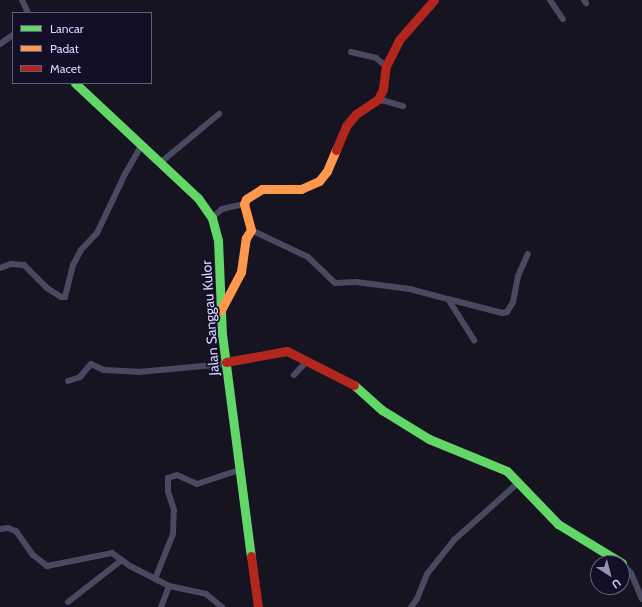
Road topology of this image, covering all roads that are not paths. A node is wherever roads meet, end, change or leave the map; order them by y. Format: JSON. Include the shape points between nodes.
{"nodes":[{"id":1,"x":22,"y":0,"type":"edge"},
{"id":2,"x":434,"y":0,"type":"edge"},
{"id":3,"x":550,"y":0,"type":"edge"},
{"id":4,"x":28,"y":12,"type":"edge"},
{"id":5,"x":563,"y":19,"type":"dead end"},
{"id":6,"x":12,"y":36,"type":"edge"},
{"id":7,"x":0,"y":44,"type":"edge"},
{"id":8,"x":351,"y":52,"type":"dead end"},
{"id":9,"x":386,"y":66,"type":"junction"},
{"id":10,"x":77,"y":84,"type":"edge"},
{"id":11,"x":378,"y":99,"type":"junction"},
{"id":12,"x":403,"y":106,"type":"dead end"},
{"id":13,"x":219,"y":114,"type":"dead end"},
{"id":14,"x":141,"y":146,"type":"junction"},
{"id":15,"x":160,"y":163,"type":"junction"},
{"id":16,"x":244,"y":204,"type":"junction"},
{"id":17,"x":212,"y":218,"type":"junction"},
{"id":18,"x":251,"y":230,"type":"junction"},
{"id":19,"x":528,"y":254,"type":"dead end"},
{"id":20,"x":0,"y":268,"type":"edge"},
{"id":21,"x":448,"y":299,"type":"junction"},
{"id":22,"x":221,"y":310,"type":"junction"},
{"id":23,"x":474,"y":340,"type":"dead end"},
{"id":24,"x":307,"y":362,"type":"junction"},
{"id":25,"x":226,"y":363,"type":"junction"},
{"id":26,"x":294,"y":375,"type":"dead end"},
{"id":27,"x":68,"y":381,"type":"dead end"},
{"id":28,"x":240,"y":470,"type":"junction"},
{"id":29,"x":519,"y":482,"type":"junction"},
{"id":30,"x":0,"y":529,"type":"edge"},
{"id":31,"x":609,"y":555,"type":"edge"},
{"id":32,"x":122,"y":560,"type":"junction"},
{"id":33,"x":630,"y":572,"type":"edge"},
{"id":34,"x":155,"y":579,"type":"junction"},
{"id":35,"x":168,"y":586,"type":"junction"},
{"id":36,"x":642,"y":599,"type":"edge"},
{"id":37,"x":68,"y":602,"type":"dead end"},
{"id":38,"x":161,"y":607,"type":"edge"},
{"id":39,"x":222,"y":607,"type":"edge"},
{"id":40,"x":258,"y":607,"type":"edge"},
{"id":41,"x":411,"y":607,"type":"edge"}],
"edges":[{"from":1,"to":4,"type":"street"},
{"from":2,"to":9,"type":"street","via":[[405,31]]},
{"from":3,"to":5,"type":"street"},
{"from":6,"to":7,"type":"street"},
{"from":8,"to":9,"type":"street","via":[[376,58]]},
{"from":9,"to":11,"type":"street","via":[[383,89]]},
{"from":10,"to":14,"type":"street","name":"Jalan Sanggau Kulor"},
{"from":11,"to":12,"type":"street"},
{"from":11,"to":16,"type":"street","via":[[356,114],[346,126],[319,181],[301,189],[256,191]]},
{"from":13,"to":15,"type":"street"},
{"from":14,"to":15,"type":"street","name":"Jalan Sanggau Kulor"},
{"from":14,"to":20,"type":"street","via":[[97,233],[81,250],[73,265],[65,297],[46,288],[24,266],[11,264]]},
{"from":15,"to":17,"type":"street","name":"Jalan Sanggau Kulor","via":[[198,198]]},
{"from":16,"to":17,"type":"street","via":[[228,207]]},
{"from":16,"to":18,"type":"street"},
{"from":17,"to":22,"type":"street","name":"Jalan Sanggau Kulor","via":[[218,240]]},
{"from":18,"to":21,"type":"street","via":[[308,257],[335,283],[356,282],[410,288]]},
{"from":18,"to":22,"type":"street","via":[[246,238],[241,272]]},
{"from":19,"to":21,"type":"street","via":[[518,276],[513,302],[507,312],[502,313]]},
{"from":21,"to":23,"type":"street"},
{"from":22,"to":25,"type":"street","name":"Jalan Sanggau Kulor"},
{"from":24,"to":25,"type":"street","via":[[287,351]]},
{"from":24,"to":26,"type":"street"},
{"from":24,"to":29,"type":"street","via":[[351,382],[382,410],[429,439],[498,466]]},
{"from":25,"to":27,"type":"street","via":[[138,372],[104,370],[91,364],[80,377]]},
{"from":25,"to":28,"type":"street","name":"Jalan Sanggau Kulor"},
{"from":28,"to":34,"type":"street","via":[[197,484],[177,475],[168,478],[168,492],[174,510],[173,534]]},
{"from":28,"to":40,"type":"street","name":"Jalan Sanggau Kulor"},
{"from":29,"to":31,"type":"street","via":[[558,524]]},
{"from":29,"to":41,"type":"street","via":[[454,540],[428,574]]},
{"from":30,"to":32,"type":"street","via":[[16,531],[33,555],[46,566],[76,562],[105,552],[112,553]]},
{"from":32,"to":34,"type":"street"},
{"from":32,"to":37,"type":"street"},
{"from":33,"to":36,"type":"street"},
{"from":34,"to":35,"type":"street"},
{"from":35,"to":38,"type":"street"},
{"from":35,"to":39,"type":"street","via":[[206,594]]}]}
